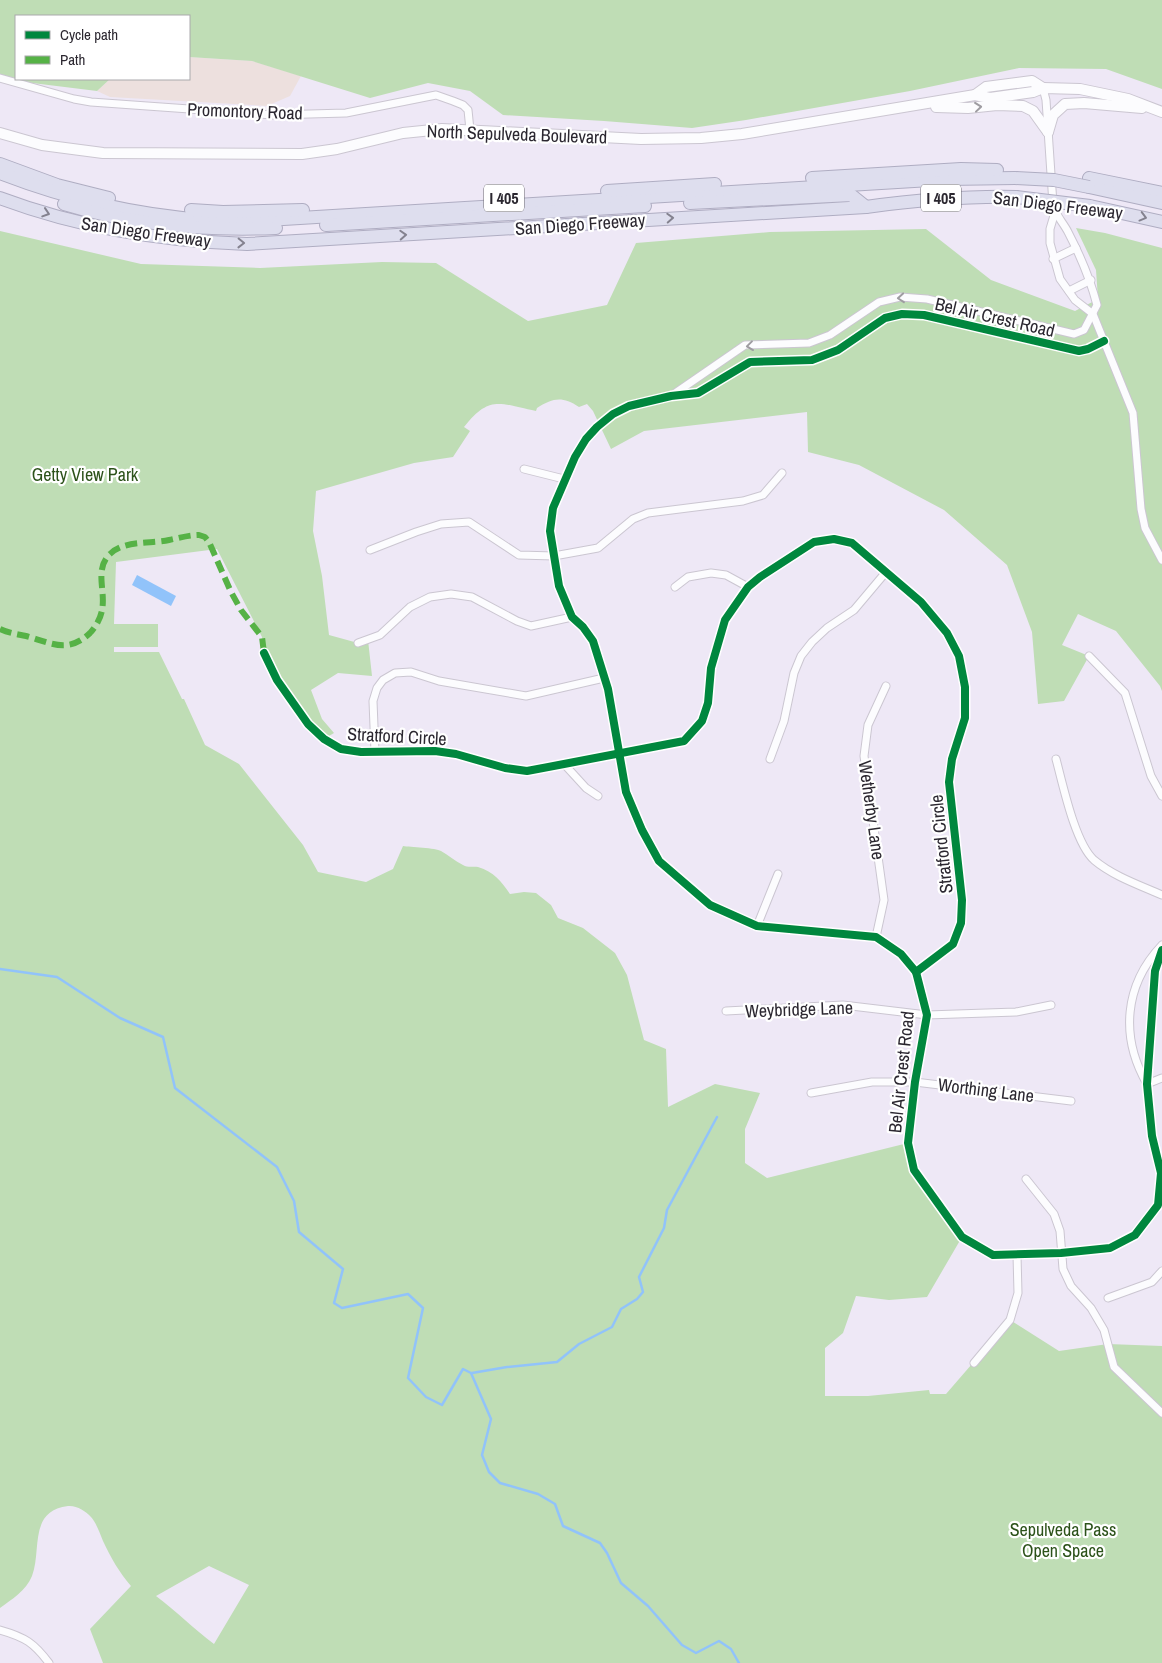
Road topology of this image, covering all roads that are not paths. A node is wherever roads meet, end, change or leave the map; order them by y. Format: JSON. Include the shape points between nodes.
{"nodes":[{"id":1,"x":0,"y":78,"type":"edge"},
{"id":2,"x":1043,"y":88,"type":"junction"},
{"id":3,"x":912,"y":106,"type":"junction"},
{"id":4,"x":1161,"y":111,"type":"edge"},
{"id":5,"x":470,"y":130,"type":"junction"},
{"id":6,"x":1048,"y":132,"type":"junction"},
{"id":7,"x":0,"y":133,"type":"edge"},
{"id":8,"x":0,"y":164,"type":"edge"},
{"id":9,"x":0,"y":174,"type":"edge"},
{"id":10,"x":1014,"y":174,"type":"junction"},
{"id":11,"x":0,"y":182,"type":"edge"},
{"id":12,"x":1089,"y":182,"type":"junction"},
{"id":13,"x":1162,"y":193,"type":"edge"},
{"id":14,"x":0,"y":198,"type":"edge"},
{"id":15,"x":1162,"y":203,"type":"edge"},
{"id":16,"x":866,"y":207,"type":"junction"},
{"id":17,"x":1055,"y":212,"type":"junction"},
{"id":18,"x":1162,"y":222,"type":"edge"},
{"id":19,"x":1076,"y":248,"type":"junction"},
{"id":20,"x":1053,"y":259,"type":"junction"},
{"id":21,"x":1091,"y":280,"type":"junction"},
{"id":22,"x":1069,"y":291,"type":"junction"},
{"id":23,"x":1093,"y":314,"type":"junction"},
{"id":24,"x":1104,"y":341,"type":"junction"},
{"id":25,"x":671,"y":396,"type":"junction"},
{"id":26,"x":524,"y":468,"type":"dead end"},
{"id":27,"x":782,"y":473,"type":"dead end"},
{"id":28,"x":564,"y":480,"type":"junction"},
{"id":29,"x":370,"y":550,"type":"dead end"},
{"id":30,"x":554,"y":556,"type":"junction"},
{"id":31,"x":1162,"y":560,"type":"edge"},
{"id":32,"x":886,"y":572,"type":"junction"},
{"id":33,"x":748,"y":586,"type":"junction"},
{"id":34,"x":674,"y":587,"type":"dead end"},
{"id":35,"x":572,"y":617,"type":"junction"},
{"id":36,"x":358,"y":643,"type":"dead end"},
{"id":37,"x":264,"y":653,"type":"dead end"},
{"id":38,"x":1089,"y":656,"type":"dead end"},
{"id":39,"x":604,"y":678,"type":"junction"},
{"id":40,"x":886,"y":686,"type":"dead end"},
{"id":41,"x":375,"y":752,"type":"junction"},
{"id":42,"x":620,"y":754,"type":"junction"},
{"id":43,"x":770,"y":759,"type":"dead end"},
{"id":44,"x":1056,"y":759,"type":"dead end"},
{"id":45,"x":564,"y":764,"type":"junction"},
{"id":46,"x":598,"y":796,"type":"dead end"},
{"id":47,"x":1162,"y":796,"type":"edge"},
{"id":48,"x":778,"y":874,"type":"dead end"},
{"id":49,"x":1162,"y":895,"type":"edge"},
{"id":50,"x":757,"y":926,"type":"junction"},
{"id":51,"x":876,"y":937,"type":"junction"},
{"id":52,"x":1162,"y":945,"type":"edge"},
{"id":53,"x":1162,"y":950,"type":"edge"},
{"id":54,"x":916,"y":972,"type":"junction"},
{"id":55,"x":1159,"y":972,"type":"edge"},
{"id":56,"x":1050,"y":1005,"type":"dead end"},
{"id":57,"x":726,"y":1011,"type":"dead end"},
{"id":58,"x":927,"y":1015,"type":"junction"},
{"id":59,"x":1162,"y":1078,"type":"edge"},
{"id":60,"x":915,"y":1082,"type":"junction"},
{"id":61,"x":1147,"y":1084,"type":"junction"},
{"id":62,"x":811,"y":1093,"type":"dead end"},
{"id":63,"x":1071,"y":1100,"type":"dead end"},
{"id":64,"x":1026,"y":1178,"type":"dead end"},
{"id":65,"x":1160,"y":1206,"type":"edge"},
{"id":66,"x":1061,"y":1253,"type":"junction"},
{"id":67,"x":1017,"y":1256,"type":"junction"},
{"id":68,"x":1162,"y":1272,"type":"edge"},
{"id":69,"x":1108,"y":1298,"type":"dead end"},
{"id":70,"x":974,"y":1363,"type":"dead end"},
{"id":71,"x":1162,"y":1413,"type":"edge"},
{"id":72,"x":0,"y":1630,"type":"edge"},
{"id":73,"x":49,"y":1663,"type":"edge"}],
"edges":[{"from":1,"to":5,"type":"street","name":"Promontory Road","via":[[92,102],[273,115],[346,113],[436,96],[463,105],[468,110]]},
{"from":2,"to":3,"type":"main road","name":"North Sepulveda Boulevard","via":[[990,98],[975,95]]},
{"from":2,"to":4,"type":"main road","name":"North Sepulveda Boulevard","via":[[1112,94]]},
{"from":2,"to":6,"type":"street"},
{"from":3,"to":5,"type":"main road","name":"North Sepulveda Boulevard","via":[[727,136],[683,140]]},
{"from":3,"to":6,"type":"main road","one_way":true,"via":[[1024,106],[1033,111]]},
{"from":4,"to":6,"type":"main road","via":[[1073,102],[1061,106],[1053,115]]},
{"from":5,"to":7,"type":"main road","name":"North Sepulveda Boulevard","via":[[403,133],[319,153],[285,155],[103,153],[42,145]]},
{"from":6,"to":17,"type":"street"},
{"from":8,"to":10,"type":"highway","name":"San Diego Freeway","number":"I 405","via":[[57,184],[122,201],[223,212],[926,171]]},
{"from":9,"to":10,"type":"highway","via":[[78,200],[112,207],[207,220],[267,220]]},
{"from":10,"to":12,"type":"highway","name":"San Diego Freeway","number":"I 405"},
{"from":11,"to":16,"type":"highway","via":[[32,195],[118,218],[234,230],[851,195]]},
{"from":12,"to":13,"type":"highway","name":"San Diego Freeway","number":"I 405"},
{"from":12,"to":15,"type":"highway"},
{"from":14,"to":16,"type":"highway","name":"San Diego Freeway","number":"I 405","one_way":true,"via":[[106,229],[178,240],[247,244]]},
{"from":16,"to":18,"type":"highway","name":"San Diego Freeway","number":"I 405","one_way":true,"bridge":true,"via":[[928,199],[1016,197],[1090,206]]},
{"from":17,"to":19,"type":"street"},
{"from":17,"to":20,"type":"street","via":[[1050,236]]},
{"from":19,"to":20,"type":"street"},
{"from":19,"to":21,"type":"street"},
{"from":20,"to":22,"type":"street","via":[[1060,279]]},
{"from":21,"to":22,"type":"street"},
{"from":21,"to":23,"type":"street","via":[[1097,305]]},
{"from":22,"to":23,"type":"street"},
{"from":23,"to":24,"type":"street"},
{"from":23,"to":25,"type":"street","name":"Bel Air Crest Road","one_way":true,"via":[[1084,330],[1074,334],[927,298],[900,297],[878,302],[830,335],[809,343],[745,345]]},
{"from":24,"to":25,"type":"street","name":"Bel Air Crest Road","via":[[1078,352],[924,315],[902,314],[885,318],[838,350],[812,360],[750,362],[698,393]]},
{"from":24,"to":31,"type":"street","via":[[1133,413],[1140,509],[1145,528]]},
{"from":25,"to":28,"type":"street","name":"Bel Air Crest Road","via":[[629,406],[613,414],[586,439]]},
{"from":26,"to":28,"type":"street"},
{"from":27,"to":30,"type":"street","via":[[762,495],[743,501],[648,513],[633,518],[598,548]]},
{"from":28,"to":30,"type":"street","name":"Bel Air Crest Road","via":[[553,508],[550,531]]},
{"from":29,"to":30,"type":"street","via":[[441,524],[469,522],[519,554]]},
{"from":30,"to":35,"type":"street","name":"Bel Air Crest Road","via":[[559,586]]},
{"from":32,"to":33,"type":"street","name":"Stratford Circle","via":[[852,543],[834,539],[814,542]]},
{"from":32,"to":43,"type":"street","via":[[854,610],[827,628],[801,656]]},
{"from":32,"to":54,"type":"street","name":"Stratford Circle","via":[[921,602],[947,633],[959,656],[965,687],[965,718],[952,759],[949,782],[962,900],[960,923],[952,944]]},
{"from":33,"to":34,"type":"street","via":[[726,574],[711,573],[688,577]]},
{"from":33,"to":42,"type":"street","name":"Stratford Circle","via":[[726,620],[716,646],[708,703],[702,721],[684,740]]},
{"from":35,"to":36,"type":"street","via":[[531,626],[517,622],[472,597],[451,594],[430,597],[410,607],[380,635]]},
{"from":35,"to":39,"type":"street","name":"Bel Air Crest Road","via":[[593,641]]},
{"from":37,"to":41,"type":"street","name":"Stratford Circle","via":[[277,680],[308,724],[324,739],[340,749]]},
{"from":38,"to":47,"type":"street","via":[[1125,693],[1151,776]]},
{"from":39,"to":41,"type":"street","via":[[526,696],[395,673],[383,680],[373,701]]},
{"from":39,"to":42,"type":"street","name":"Bel Air Crest Road"},
{"from":40,"to":51,"type":"street","name":"Wetherby Lane","via":[[868,726],[864,756],[884,900]]},
{"from":41,"to":45,"type":"street","name":"Stratford Circle","via":[[442,752],[527,771]]},
{"from":42,"to":45,"type":"street","name":"Stratford Circle"},
{"from":42,"to":50,"type":"street","name":"Bel Air Crest Road","via":[[626,792],[659,861],[710,905]]},
{"from":44,"to":49,"type":"street","via":[[1080,838],[1092,858],[1110,871]]},
{"from":45,"to":46,"type":"street"},
{"from":48,"to":50,"type":"street"},
{"from":50,"to":51,"type":"street","name":"Bel Air Crest Road"},
{"from":51,"to":54,"type":"street","name":"Bel Air Crest Road","via":[[901,954]]},
{"from":52,"to":61,"type":"street","name":"Bel Air Crest Road","via":[[1141,974],[1130,1010],[1132,1049]]},
{"from":53,"to":55,"type":"street","name":"Bel Air Crest Road"},
{"from":54,"to":58,"type":"street","name":"Bel Air Crest Road"},
{"from":55,"to":61,"type":"street","name":"Bel Air Crest Road"},
{"from":56,"to":58,"type":"street","name":"Weybridge Lane","via":[[1016,1012]]},
{"from":57,"to":58,"type":"street","name":"Weybridge Lane","via":[[843,1005]]},
{"from":58,"to":60,"type":"street","name":"Bel Air Crest Road"},
{"from":59,"to":61,"type":"street"},
{"from":60,"to":62,"type":"street","name":"Worthing Lane","via":[[872,1082]]},
{"from":60,"to":63,"type":"street","name":"Worthing Lane"},
{"from":60,"to":67,"type":"street","name":"Bel Air Crest Road","via":[[908,1143],[914,1170],[962,1237],[992,1255]]},
{"from":61,"to":65,"type":"street","name":"Bel Air Crest Road","via":[[1152,1136],[1161,1173]]},
{"from":64,"to":66,"type":"street","via":[[1054,1214],[1060,1231]]},
{"from":65,"to":66,"type":"street","name":"Bel Air Crest Road","via":[[1135,1235],[1110,1248]]},
{"from":66,"to":67,"type":"street","name":"Bel Air Crest Road"},
{"from":66,"to":71,"type":"street","via":[[1063,1269],[1071,1286],[1091,1308],[1104,1330],[1114,1367]]},
{"from":67,"to":70,"type":"street","via":[[1018,1292],[1010,1320]]},
{"from":68,"to":69,"type":"street","via":[[1152,1282]]},
{"from":72,"to":73,"type":"street","via":[[36,1646]]}]}
